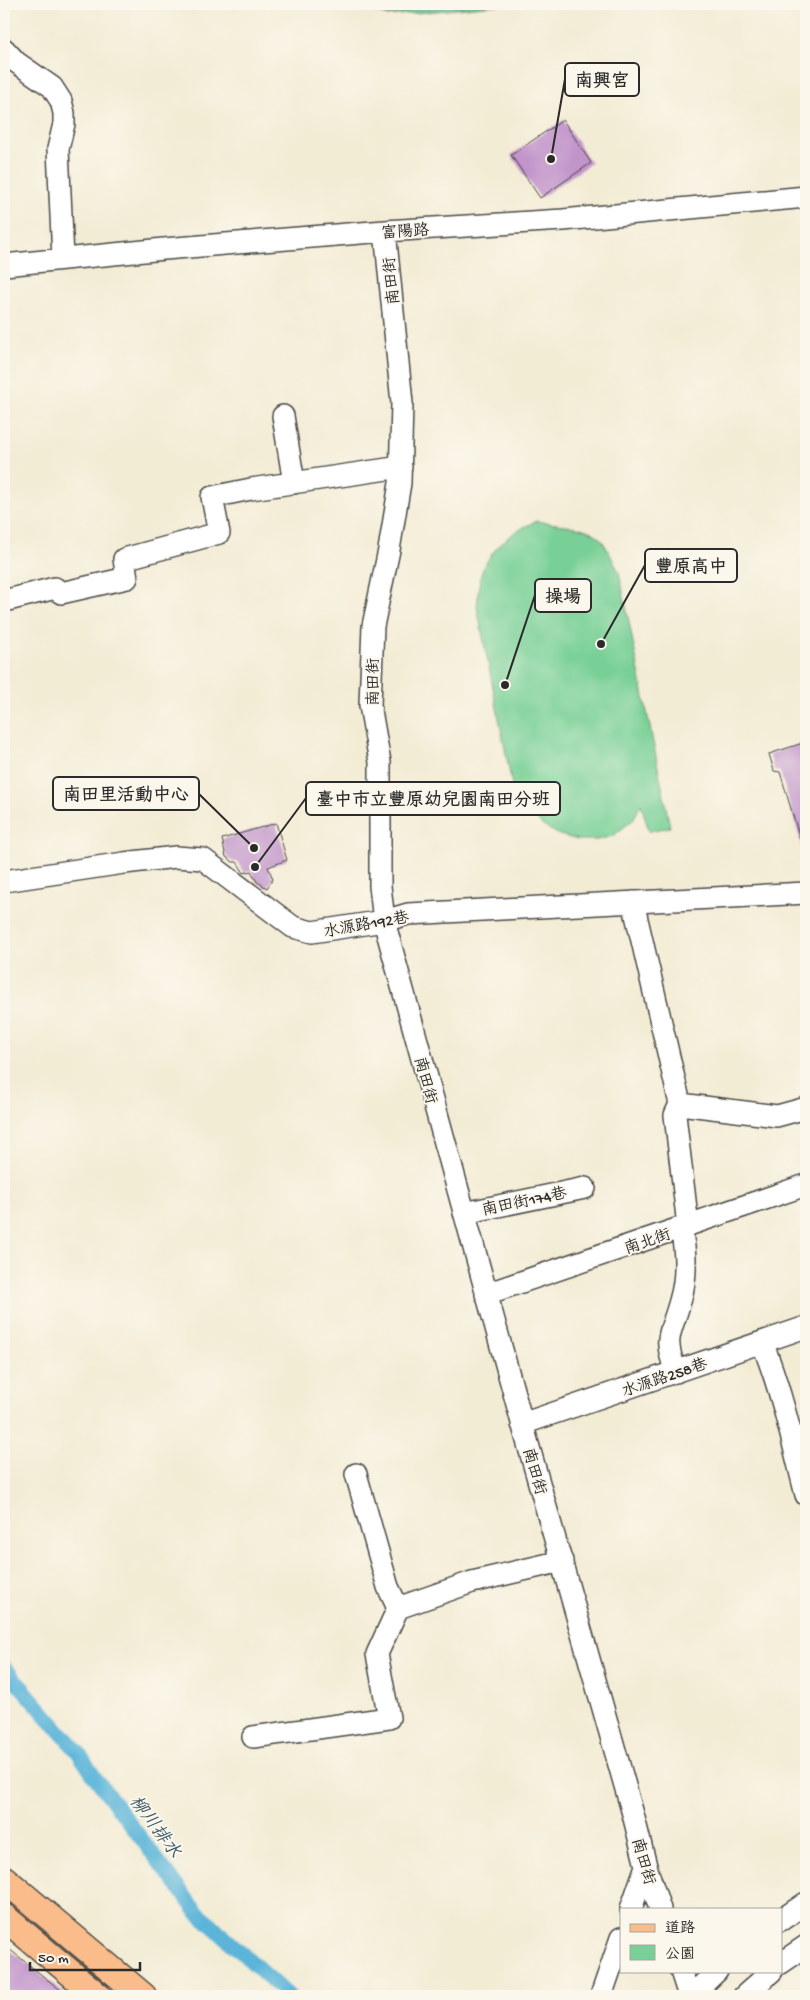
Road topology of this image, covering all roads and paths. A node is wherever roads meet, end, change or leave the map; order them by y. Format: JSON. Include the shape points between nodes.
{"nodes":[{"id":1,"x":4,"y":49,"type":"edge"},
{"id":2,"x":806,"y":197,"type":"edge"},
{"id":3,"x":385,"y":231,"type":"junction"},
{"id":4,"x":63,"y":259,"type":"junction"},
{"id":5,"x":4,"y":265,"type":"edge"},
{"id":6,"x":283,"y":416,"type":"dead end"},
{"id":7,"x":401,"y":467,"type":"junction"},
{"id":8,"x":294,"y":483,"type":"junction"},
{"id":9,"x":4,"y":601,"type":"edge"},
{"id":10,"x":4,"y":881,"type":"edge"},
{"id":11,"x":806,"y":893,"type":"edge"},
{"id":12,"x":633,"y":902,"type":"junction"},
{"id":13,"x":384,"y":921,"type":"junction"},
{"id":14,"x":680,"y":1104,"type":"junction"},
{"id":15,"x":806,"y":1108,"type":"edge"},
{"id":16,"x":806,"y":1185,"type":"edge"},
{"id":17,"x":585,"y":1188,"type":"dead end"},
{"id":18,"x":464,"y":1213,"type":"junction"},
{"id":19,"x":685,"y":1228,"type":"junction"},
{"id":20,"x":486,"y":1294,"type":"junction"},
{"id":21,"x":806,"y":1327,"type":"edge"},
{"id":22,"x":762,"y":1342,"type":"junction"},
{"id":23,"x":676,"y":1372,"type":"junction"},
{"id":24,"x":522,"y":1424,"type":"junction"},
{"id":25,"x":356,"y":1474,"type":"dead end"},
{"id":26,"x":806,"y":1495,"type":"edge"},
{"id":27,"x":562,"y":1561,"type":"junction"},
{"id":28,"x":398,"y":1608,"type":"junction"},
{"id":29,"x":253,"y":1737,"type":"dead end"},
{"id":30,"x":646,"y":1866,"type":"junction"},
{"id":31,"x":4,"y":1879,"type":"edge"},
{"id":32,"x":806,"y":1903,"type":"edge"},
{"id":33,"x":631,"y":1908,"type":"edge"},
{"id":34,"x":660,"y":1908,"type":"edge"},
{"id":35,"x":4,"y":1917,"type":"edge"},
{"id":36,"x":782,"y":1919,"type":"edge"},
{"id":37,"x":620,"y":1941,"type":"edge"},
{"id":38,"x":806,"y":1946,"type":"edge"},
{"id":39,"x":782,"y":1962,"type":"edge"},
{"id":40,"x":681,"y":1972,"type":"edge"},
{"id":41,"x":716,"y":1972,"type":"edge"},
{"id":42,"x":771,"y":1972,"type":"edge"},
{"id":43,"x":98,"y":1996,"type":"edge"},
{"id":44,"x":143,"y":1996,"type":"edge"},
{"id":45,"x":602,"y":1996,"type":"edge"},
{"id":46,"x":690,"y":1996,"type":"edge"},
{"id":47,"x":744,"y":1996,"type":"edge"}],
"edges":[{"from":1,"to":4,"type":"street","via":[[16,62],[52,87],[62,101],[64,124],[58,149]]},
{"from":2,"to":3,"type":"street","name":"富陽路","via":[[563,220]]},
{"from":3,"to":4,"type":"street","name":"富陽路"},
{"from":3,"to":7,"type":"street","name":"南田街","via":[[402,404]]},
{"from":4,"to":5,"type":"street","name":"富陽路"},
{"from":6,"to":8,"type":"street"},
{"from":7,"to":8,"type":"street"},
{"from":7,"to":13,"type":"street","name":"南田街","via":[[373,636],[370,705],[380,762],[380,886]]},
{"from":8,"to":9,"type":"street","via":[[212,497],[218,533],[124,559],[127,578],[60,593],[55,588]]},
{"from":10,"to":13,"type":"street","name":"水源路192巷","via":[[176,857],[203,859],[293,927],[312,932]]},
{"from":11,"to":12,"type":"street","name":"水源路192巷"},
{"from":12,"to":13,"type":"street","name":"水源路192巷","via":[[408,914]]},
{"from":12,"to":14,"type":"street"},
{"from":13,"to":18,"type":"street","name":"南田街"},
{"from":14,"to":15,"type":"street","via":[[777,1116]]},
{"from":14,"to":19,"type":"street","via":[[675,1115]]},
{"from":16,"to":19,"type":"street","name":"南北街"},
{"from":17,"to":18,"type":"street","name":"南田街174巷"},
{"from":18,"to":20,"type":"street","name":"南田街"},
{"from":19,"to":20,"type":"street","name":"南北街"},
{"from":19,"to":23,"type":"street","via":[[681,1300],[668,1340]]},
{"from":20,"to":24,"type":"street","name":"南田街"},
{"from":21,"to":22,"type":"street","name":"水源路258巷"},
{"from":22,"to":23,"type":"street","name":"水源路258巷"},
{"from":22,"to":26,"type":"street","via":[[788,1420]]},
{"from":23,"to":24,"type":"street","name":"水源路258巷"},
{"from":24,"to":27,"type":"street","name":"南田街"},
{"from":25,"to":28,"type":"street","via":[[388,1587]]},
{"from":27,"to":28,"type":"street","via":[[472,1582]]},
{"from":27,"to":30,"type":"street","name":"南田街"},
{"from":28,"to":29,"type":"street","via":[[378,1654],[389,1718]]},
{"from":30,"to":33,"type":"street"},
{"from":30,"to":34,"type":"street","name":"南田街"},
{"from":31,"to":44,"type":"main road"},
{"from":32,"to":36,"type":"street"},
{"from":35,"to":43,"type":"main road"},
{"from":37,"to":45,"type":"street"},
{"from":38,"to":39,"type":"street"},
{"from":40,"to":46,"type":"street"},
{"from":41,"to":46,"type":"street"},
{"from":42,"to":47,"type":"street"}]}
